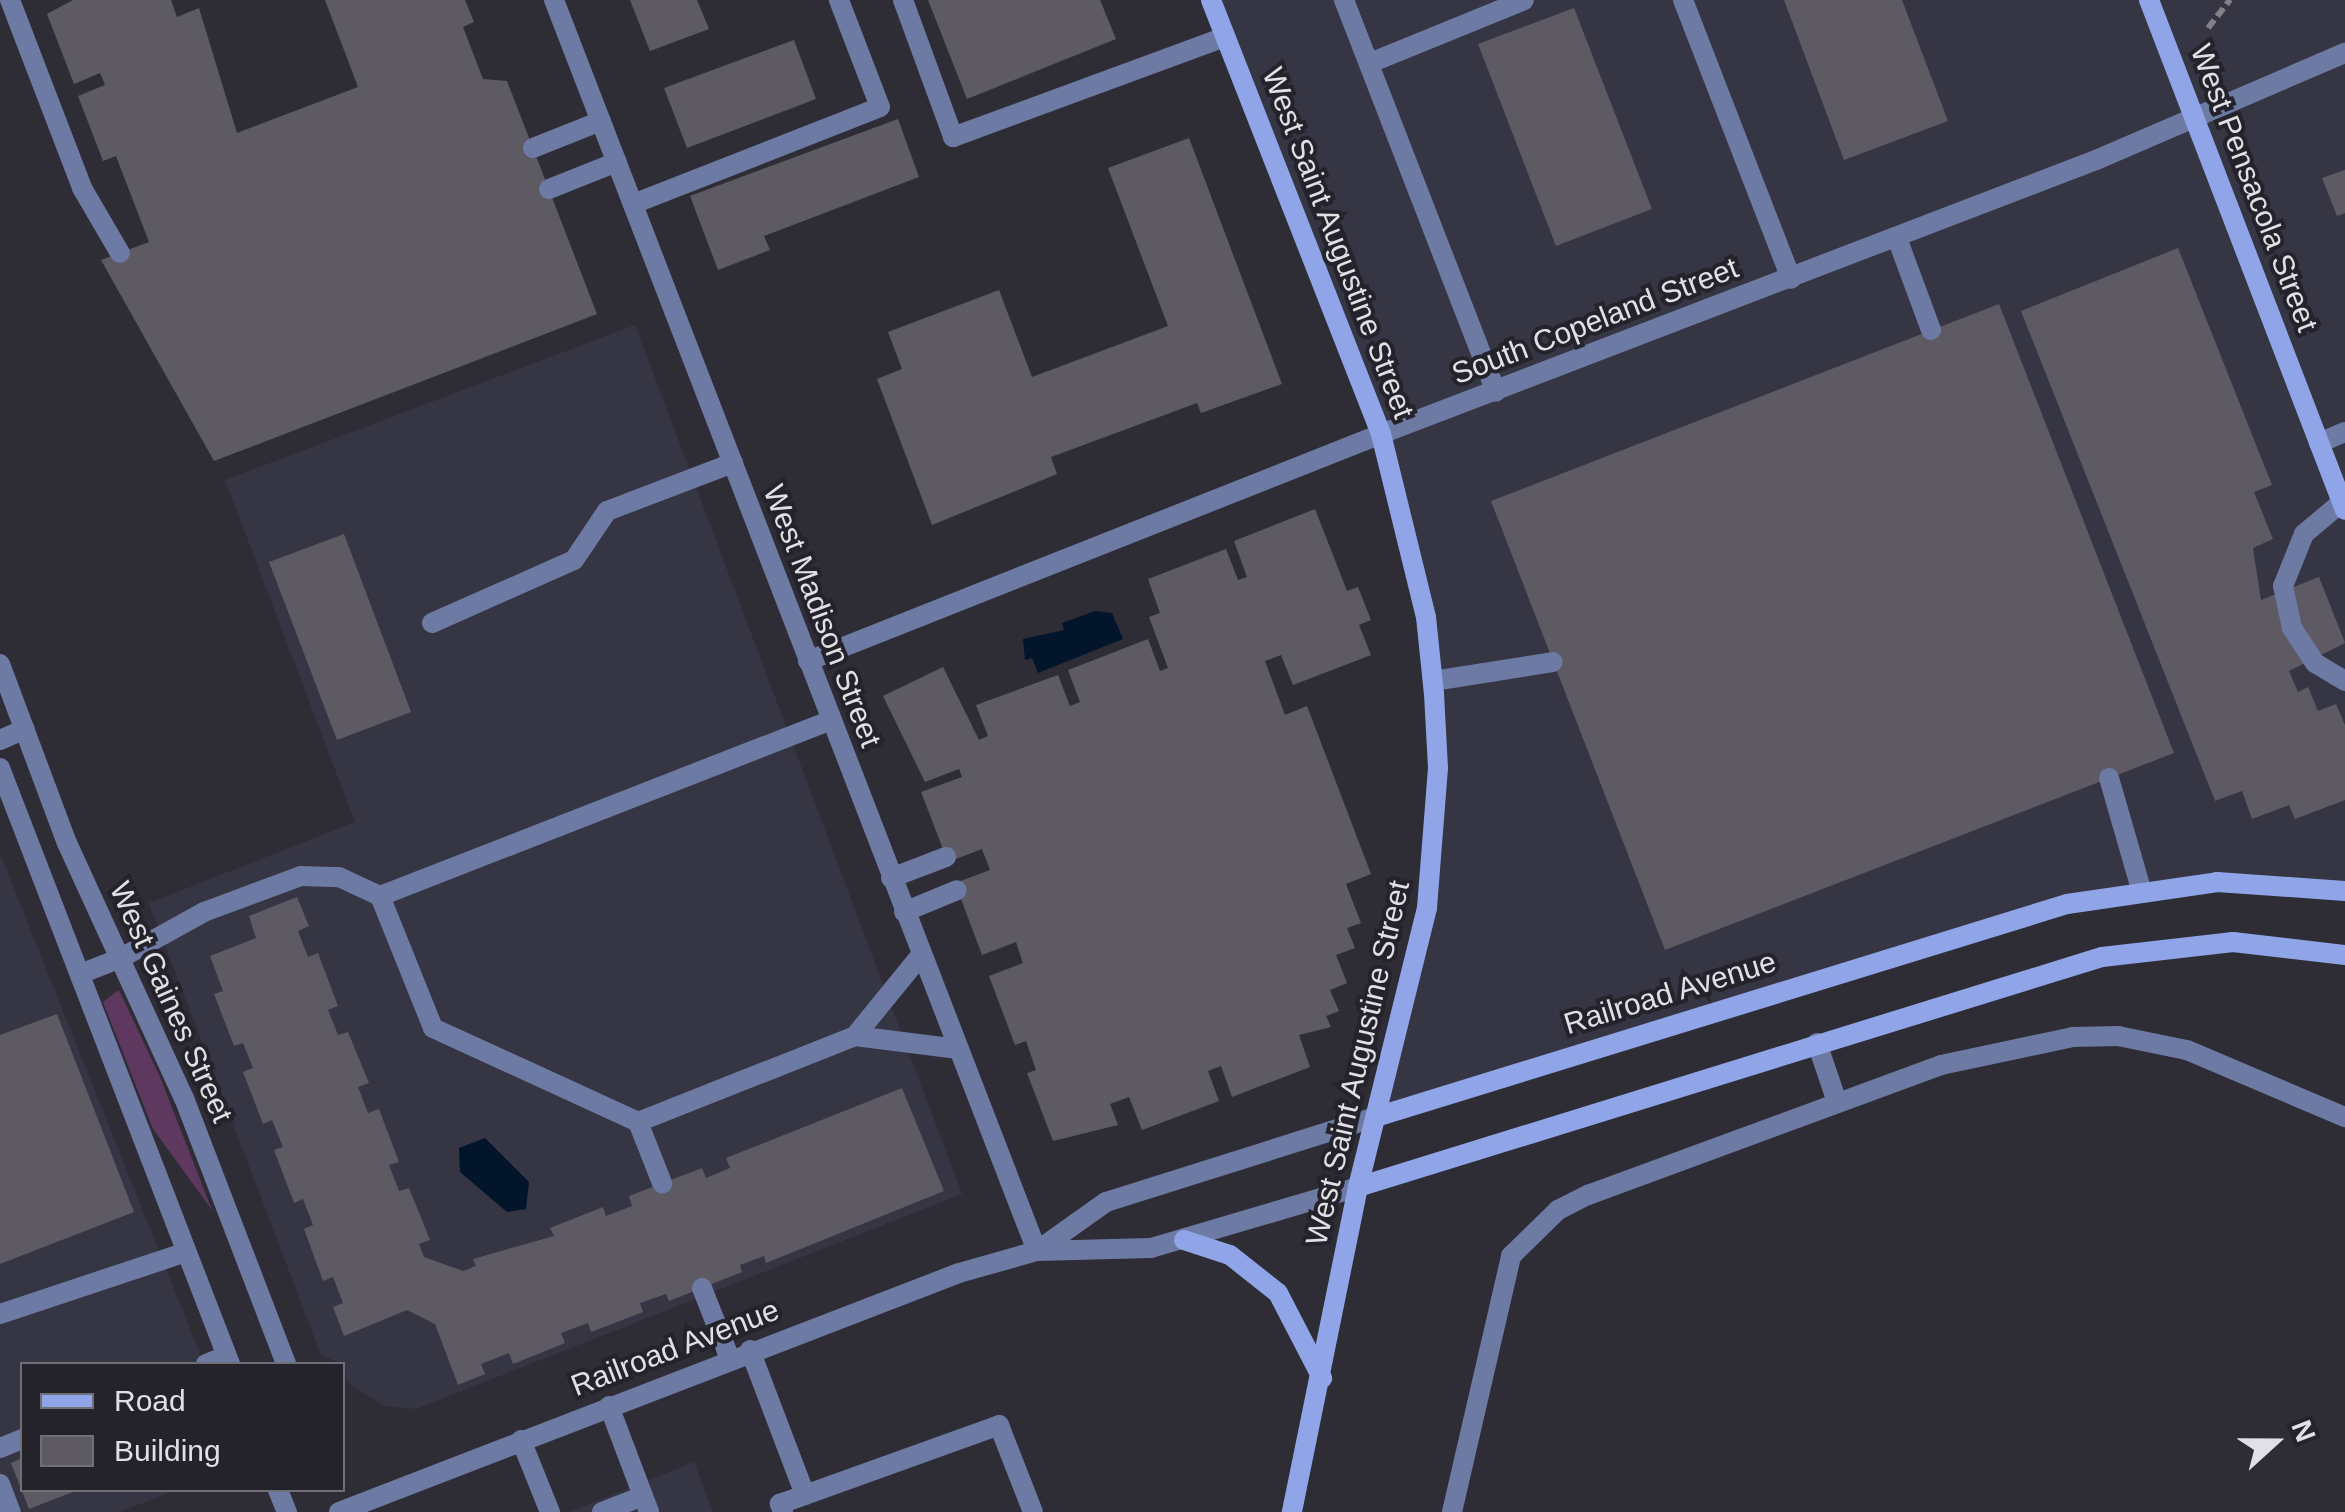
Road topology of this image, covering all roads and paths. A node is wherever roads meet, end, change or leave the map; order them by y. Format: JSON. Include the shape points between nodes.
{"nodes":[{"id":1,"x":10,"y":0,"type":"edge"},
{"id":2,"x":554,"y":0,"type":"edge"},
{"id":3,"x":839,"y":0,"type":"edge"},
{"id":4,"x":903,"y":0,"type":"edge"},
{"id":5,"x":1211,"y":0,"type":"edge"},
{"id":6,"x":1344,"y":0,"type":"edge"},
{"id":7,"x":1524,"y":0,"type":"edge"},
{"id":8,"x":1684,"y":0,"type":"edge"},
{"id":9,"x":2149,"y":0,"type":"edge"},
{"id":10,"x":2230,"y":0,"type":"edge"},
{"id":11,"x":2208,"y":28,"type":"dead end"},
{"id":12,"x":1226,"y":38,"type":"junction"},
{"id":13,"x":2345,"y":52,"type":"edge"},
{"id":14,"x":1370,"y":64,"type":"junction"},
{"id":15,"x":2194,"y":118,"type":"junction"},
{"id":16,"x":601,"y":121,"type":"junction"},
{"id":17,"x":533,"y":148,"type":"dead end"},
{"id":18,"x":617,"y":162,"type":"junction"},
{"id":19,"x":549,"y":189,"type":"dead end"},
{"id":20,"x":633,"y":204,"type":"junction"},
{"id":21,"x":1896,"y":238,"type":"junction"},
{"id":22,"x":120,"y":254,"type":"dead end"},
{"id":23,"x":1790,"y":279,"type":"junction"},
{"id":24,"x":1931,"y":330,"type":"dead end"},
{"id":25,"x":1496,"y":391,"type":"junction"},
{"id":26,"x":2345,"y":432,"type":"edge"},
{"id":27,"x":1382,"y":434,"type":"junction"},
{"id":28,"x":2319,"y":443,"type":"junction"},
{"id":29,"x":733,"y":462,"type":"junction"},
{"id":30,"x":2343,"y":506,"type":"edge"},
{"id":31,"x":432,"y":622,"type":"dead end"},
{"id":32,"x":808,"y":662,"type":"junction"},
{"id":33,"x":1553,"y":662,"type":"dead end"},
{"id":34,"x":0,"y":664,"type":"edge"},
{"id":35,"x":1433,"y":681,"type":"junction"},
{"id":36,"x":2345,"y":681,"type":"edge"},
{"id":37,"x":829,"y":721,"type":"junction"},
{"id":38,"x":26,"y":730,"type":"junction"},
{"id":39,"x":0,"y":740,"type":"edge"},
{"id":40,"x":0,"y":768,"type":"edge"},
{"id":41,"x":2109,"y":778,"type":"dead end"},
{"id":42,"x":946,"y":856,"type":"dead end"},
{"id":43,"x":890,"y":878,"type":"junction"},
{"id":44,"x":2141,"y":889,"type":"junction"},
{"id":45,"x":957,"y":890,"type":"dead end"},
{"id":46,"x":2345,"y":890,"type":"edge"},
{"id":47,"x":380,"y":896,"type":"junction"},
{"id":48,"x":904,"y":912,"type":"junction"},
{"id":49,"x":921,"y":955,"type":"junction"},
{"id":50,"x":2345,"y":955,"type":"edge"},
{"id":51,"x":121,"y":958,"type":"junction"},
{"id":52,"x":80,"y":974,"type":"junction"},
{"id":53,"x":855,"y":1036,"type":"junction"},
{"id":54,"x":1817,"y":1043,"type":"junction"},
{"id":55,"x":958,"y":1049,"type":"junction"},
{"id":56,"x":1837,"y":1102,"type":"junction"},
{"id":57,"x":1376,"y":1117,"type":"junction"},
{"id":58,"x":2345,"y":1117,"type":"edge"},
{"id":59,"x":638,"y":1122,"type":"junction"},
{"id":60,"x":662,"y":1183,"type":"dead end"},
{"id":61,"x":1358,"y":1187,"type":"junction"},
{"id":62,"x":1184,"y":1240,"type":"junction"},
{"id":63,"x":1037,"y":1251,"type":"junction"},
{"id":64,"x":186,"y":1252,"type":"junction"},
{"id":65,"x":702,"y":1288,"type":"dead end"},
{"id":66,"x":0,"y":1314,"type":"edge"},
{"id":67,"x":750,"y":1350,"type":"junction"},
{"id":68,"x":730,"y":1359,"type":"junction"},
{"id":69,"x":228,"y":1360,"type":"edge"},
{"id":70,"x":285,"y":1362,"type":"edge"},
{"id":71,"x":1322,"y":1378,"type":"junction"},
{"id":72,"x":609,"y":1406,"type":"junction"},
{"id":73,"x":521,"y":1440,"type":"junction"},
{"id":74,"x":0,"y":1484,"type":"edge"},
{"id":75,"x":805,"y":1495,"type":"junction"},
{"id":76,"x":646,"y":1504,"type":"edge"},
{"id":77,"x":11,"y":1512,"type":"edge"},
{"id":78,"x":341,"y":1512,"type":"edge"},
{"id":79,"x":550,"y":1512,"type":"edge"},
{"id":80,"x":602,"y":1512,"type":"edge"},
{"id":81,"x":783,"y":1512,"type":"edge"},
{"id":82,"x":1033,"y":1512,"type":"edge"},
{"id":83,"x":1292,"y":1512,"type":"edge"},
{"id":84,"x":1452,"y":1512,"type":"edge"}],
"edges":[{"from":1,"to":22,"type":"street","via":[[82,188]]},
{"from":2,"to":16,"type":"street","name":"West Madison Street"},
{"from":3,"to":20,"type":"street","via":[[880,107]]},
{"from":4,"to":12,"type":"street","via":[[953,137]]},
{"from":5,"to":12,"type":"main road","name":"West Saint Augustine Street"},
{"from":6,"to":14,"type":"street"},
{"from":7,"to":14,"type":"street"},
{"from":8,"to":23,"type":"street"},
{"from":9,"to":15,"type":"main road","name":"West Pensacola Street"},
{"from":10,"to":11,"type":"path"},
{"from":12,"to":27,"type":"main road","name":"West Saint Augustine Street"},
{"from":13,"to":15,"type":"street","name":"South Copeland Street"},
{"from":14,"to":25,"type":"street"},
{"from":15,"to":21,"type":"street","name":"South Copeland Street"},
{"from":15,"to":28,"type":"main road","name":"West Pensacola Street"},
{"from":16,"to":17,"type":"street"},
{"from":16,"to":18,"type":"street","name":"West Madison Street"},
{"from":18,"to":19,"type":"street"},
{"from":18,"to":20,"type":"street","name":"West Madison Street"},
{"from":20,"to":29,"type":"street","name":"West Madison Street"},
{"from":21,"to":23,"type":"street","name":"South Copeland Street"},
{"from":21,"to":24,"type":"street"},
{"from":23,"to":25,"type":"street","name":"South Copeland Street"},
{"from":25,"to":27,"type":"street","name":"South Copeland Street"},
{"from":26,"to":28,"type":"street"},
{"from":27,"to":32,"type":"street","name":"South Copeland Street"},
{"from":27,"to":35,"type":"main road","name":"West Saint Augustine Street","via":[[1411,542]]},
{"from":28,"to":30,"type":"main road","name":"West Pensacola Street"},
{"from":29,"to":31,"type":"street","via":[[607,511],[574,560]]},
{"from":29,"to":32,"type":"street","name":"West Madison Street"},
{"from":30,"to":36,"type":"street","via":[[2304,534],[2283,586],[2292,628],[2315,664]]},
{"from":32,"to":37,"type":"street","name":"West Madison Street"},
{"from":33,"to":35,"type":"street"},
{"from":34,"to":38,"type":"street","name":"West Gaines Street"},
{"from":35,"to":57,"type":"main road","name":"West Saint Augustine Street","via":[[1438,768],[1429,892]]},
{"from":37,"to":43,"type":"street","name":"West Madison Street"},
{"from":37,"to":47,"type":"street"},
{"from":38,"to":39,"type":"street"},
{"from":38,"to":51,"type":"street","name":"West Gaines Street"},
{"from":40,"to":52,"type":"street"},
{"from":41,"to":44,"type":"street"},
{"from":42,"to":43,"type":"street"},
{"from":43,"to":48,"type":"street","name":"West Madison Street"},
{"from":44,"to":46,"type":"main road","name":"Railroad Avenue","via":[[2217,882]]},
{"from":44,"to":57,"type":"main road","name":"Railroad Avenue","via":[[1997,922]]},
{"from":45,"to":48,"type":"street"},
{"from":47,"to":51,"type":"street","via":[[340,877],[301,876],[204,912]]},
{"from":47,"to":59,"type":"street","via":[[433,1028]]},
{"from":48,"to":49,"type":"street","name":"West Madison Street"},
{"from":49,"to":53,"type":"street"},
{"from":49,"to":55,"type":"street","name":"West Madison Street"},
{"from":50,"to":54,"type":"main road","name":"Railroad Avenue","via":[[2233,942],[2152,947]]},
{"from":51,"to":52,"type":"street"},
{"from":51,"to":70,"type":"street","name":"West Gaines Street"},
{"from":52,"to":64,"type":"street"},
{"from":53,"to":55,"type":"street"},
{"from":53,"to":59,"type":"street"},
{"from":54,"to":56,"type":"street"},
{"from":54,"to":61,"type":"main road","name":"Railroad Avenue"},
{"from":55,"to":63,"type":"street","name":"West Madison Street"},
{"from":56,"to":58,"type":"street","via":[[2028,1043],[2118,1036],[2270,1080]]},
{"from":56,"to":84,"type":"street","via":[[1588,1194],[1529,1236],[1511,1256]]},
{"from":57,"to":61,"type":"main road","name":"West Saint Augustine Street"},
{"from":57,"to":63,"type":"street","name":"Railroad Avenue","via":[[1121,1197]]},
{"from":59,"to":60,"type":"street"},
{"from":61,"to":62,"type":"street","name":"Railroad Avenue"},
{"from":61,"to":71,"type":"main road","name":"West Saint Augustine Street"},
{"from":62,"to":63,"type":"street","name":"Railroad Avenue","via":[[1095,1254]]},
{"from":62,"to":71,"type":"main road","via":[[1230,1254],[1278,1293]]},
{"from":63,"to":67,"type":"street","name":"Railroad Avenue"},
{"from":64,"to":66,"type":"street"},
{"from":64,"to":69,"type":"street"},
{"from":65,"to":68,"type":"street"},
{"from":67,"to":68,"type":"street","name":"Railroad Avenue"},
{"from":67,"to":75,"type":"street"},
{"from":68,"to":72,"type":"street","name":"Railroad Avenue"},
{"from":71,"to":83,"type":"main road","name":"West Saint Augustine Street"},
{"from":72,"to":73,"type":"street","name":"Railroad Avenue"},
{"from":72,"to":76,"type":"street"},
{"from":73,"to":78,"type":"street","name":"Railroad Avenue"},
{"from":73,"to":79,"type":"street"},
{"from":74,"to":77,"type":"street"},
{"from":75,"to":81,"type":"street","via":[[780,1504]]},
{"from":75,"to":82,"type":"street","via":[[999,1425]]},
{"from":76,"to":80,"type":"street"}]}
